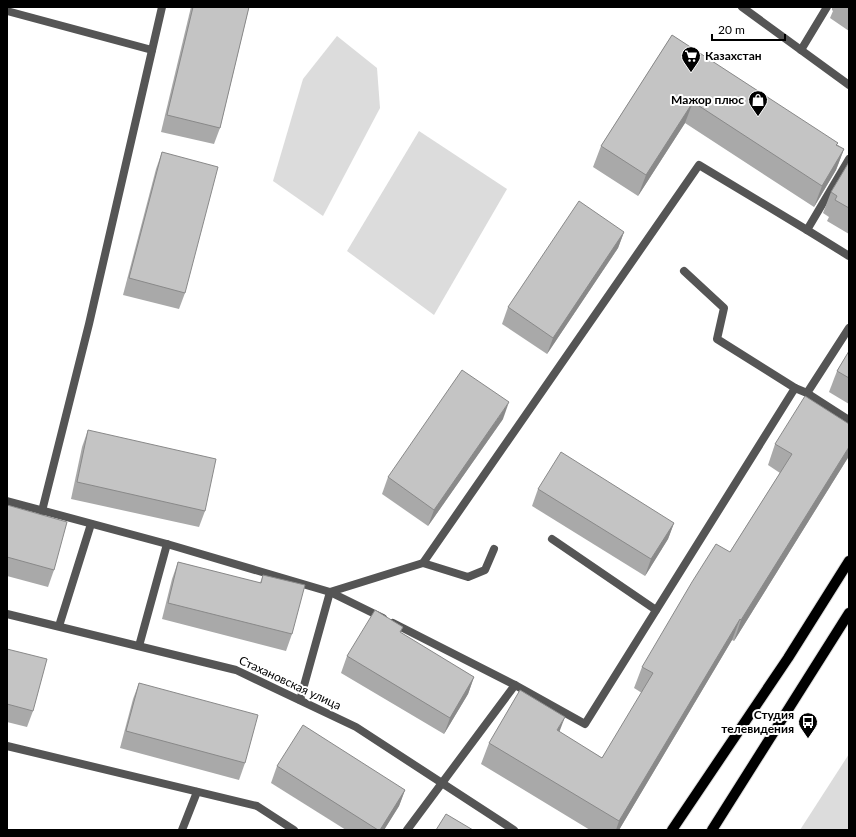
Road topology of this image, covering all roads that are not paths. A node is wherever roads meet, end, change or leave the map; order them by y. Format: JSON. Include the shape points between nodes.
{"nodes":[{"id":1,"x":162,"y":7,"type":"edge"},
{"id":2,"x":742,"y":7,"type":"edge"},
{"id":3,"x":827,"y":7,"type":"edge"},
{"id":4,"x":7,"y":11,"type":"edge"},
{"id":5,"x":152,"y":50,"type":"junction"},
{"id":6,"x":801,"y":50,"type":"junction"},
{"id":7,"x":849,"y":85,"type":"edge"},
{"id":8,"x":849,"y":159,"type":"edge"},
{"id":9,"x":807,"y":230,"type":"junction"},
{"id":10,"x":849,"y":256,"type":"edge"},
{"id":11,"x":684,"y":271,"type":"dead end"},
{"id":12,"x":849,"y":328,"type":"edge"},
{"id":13,"x":794,"y":388,"type":"junction"},
{"id":14,"x":806,"y":393,"type":"junction"},
{"id":15,"x":849,"y":420,"type":"edge"},
{"id":16,"x":7,"y":501,"type":"edge"},
{"id":17,"x":42,"y":511,"type":"junction"},
{"id":18,"x":91,"y":524,"type":"junction"},
{"id":19,"x":552,"y":539,"type":"dead end"},
{"id":20,"x":167,"y":544,"type":"junction"},
{"id":21,"x":494,"y":549,"type":"dead end"},
{"id":22,"x":849,"y":561,"type":"edge"},
{"id":23,"x":423,"y":563,"type":"junction"},
{"id":24,"x":330,"y":592,"type":"junction"},
{"id":25,"x":656,"y":610,"type":"junction"},
{"id":26,"x":7,"y":614,"type":"edge"},
{"id":27,"x":849,"y":614,"type":"edge"},
{"id":28,"x":59,"y":626,"type":"junction"},
{"id":29,"x":138,"y":646,"type":"junction"},
{"id":30,"x":515,"y":685,"type":"junction"},
{"id":31,"x":300,"y":700,"type":"junction"},
{"id":32,"x":7,"y":746,"type":"edge"},
{"id":33,"x":441,"y":783,"type":"junction"},
{"id":34,"x":197,"y":792,"type":"junction"},
{"id":35,"x":182,"y":830,"type":"edge"},
{"id":36,"x":294,"y":830,"type":"edge"},
{"id":37,"x":407,"y":830,"type":"edge"},
{"id":38,"x":514,"y":830,"type":"edge"},
{"id":39,"x":672,"y":830,"type":"edge"},
{"id":40,"x":712,"y":830,"type":"edge"}],
"edges":[{"from":1,"to":5,"type":"street"},
{"from":2,"to":6,"type":"street"},
{"from":3,"to":6,"type":"street"},
{"from":4,"to":5,"type":"street"},
{"from":5,"to":17,"type":"street","via":[[89,324]]},
{"from":6,"to":7,"type":"street"},
{"from":8,"to":9,"type":"street"},
{"from":9,"to":10,"type":"street"},
{"from":9,"to":23,"type":"street","via":[[699,164]]},
{"from":11,"to":13,"type":"street","via":[[724,308],[717,339]]},
{"from":12,"to":14,"type":"street"},
{"from":13,"to":14,"type":"street"},
{"from":13,"to":25,"type":"street"},
{"from":14,"to":15,"type":"street"},
{"from":16,"to":17,"type":"street"},
{"from":17,"to":18,"type":"street"},
{"from":18,"to":20,"type":"street"},
{"from":18,"to":28,"type":"street"},
{"from":19,"to":25,"type":"street"},
{"from":20,"to":24,"type":"street"},
{"from":20,"to":29,"type":"street"},
{"from":21,"to":23,"type":"street","via":[[485,570],[468,577]]},
{"from":22,"to":39,"type":"main road","via":[[788,658]]},
{"from":23,"to":24,"type":"street"},
{"from":24,"to":30,"type":"street"},
{"from":24,"to":31,"type":"street"},
{"from":25,"to":30,"type":"street","via":[[585,724]]},
{"from":26,"to":28,"type":"street","name":"Стахановская улица"},
{"from":27,"to":40,"type":"main road"},
{"from":28,"to":29,"type":"street","name":"Стахановская улица"},
{"from":29,"to":31,"type":"street","name":"Стахановская улица","via":[[236,670]]},
{"from":30,"to":33,"type":"street"},
{"from":31,"to":33,"type":"street","name":"Стахановская улица","via":[[356,727]]},
{"from":32,"to":34,"type":"street"},
{"from":33,"to":37,"type":"street"},
{"from":33,"to":38,"type":"street","name":"Стахановская улица"},
{"from":34,"to":35,"type":"street"},
{"from":34,"to":36,"type":"street","via":[[257,806]]}]}
